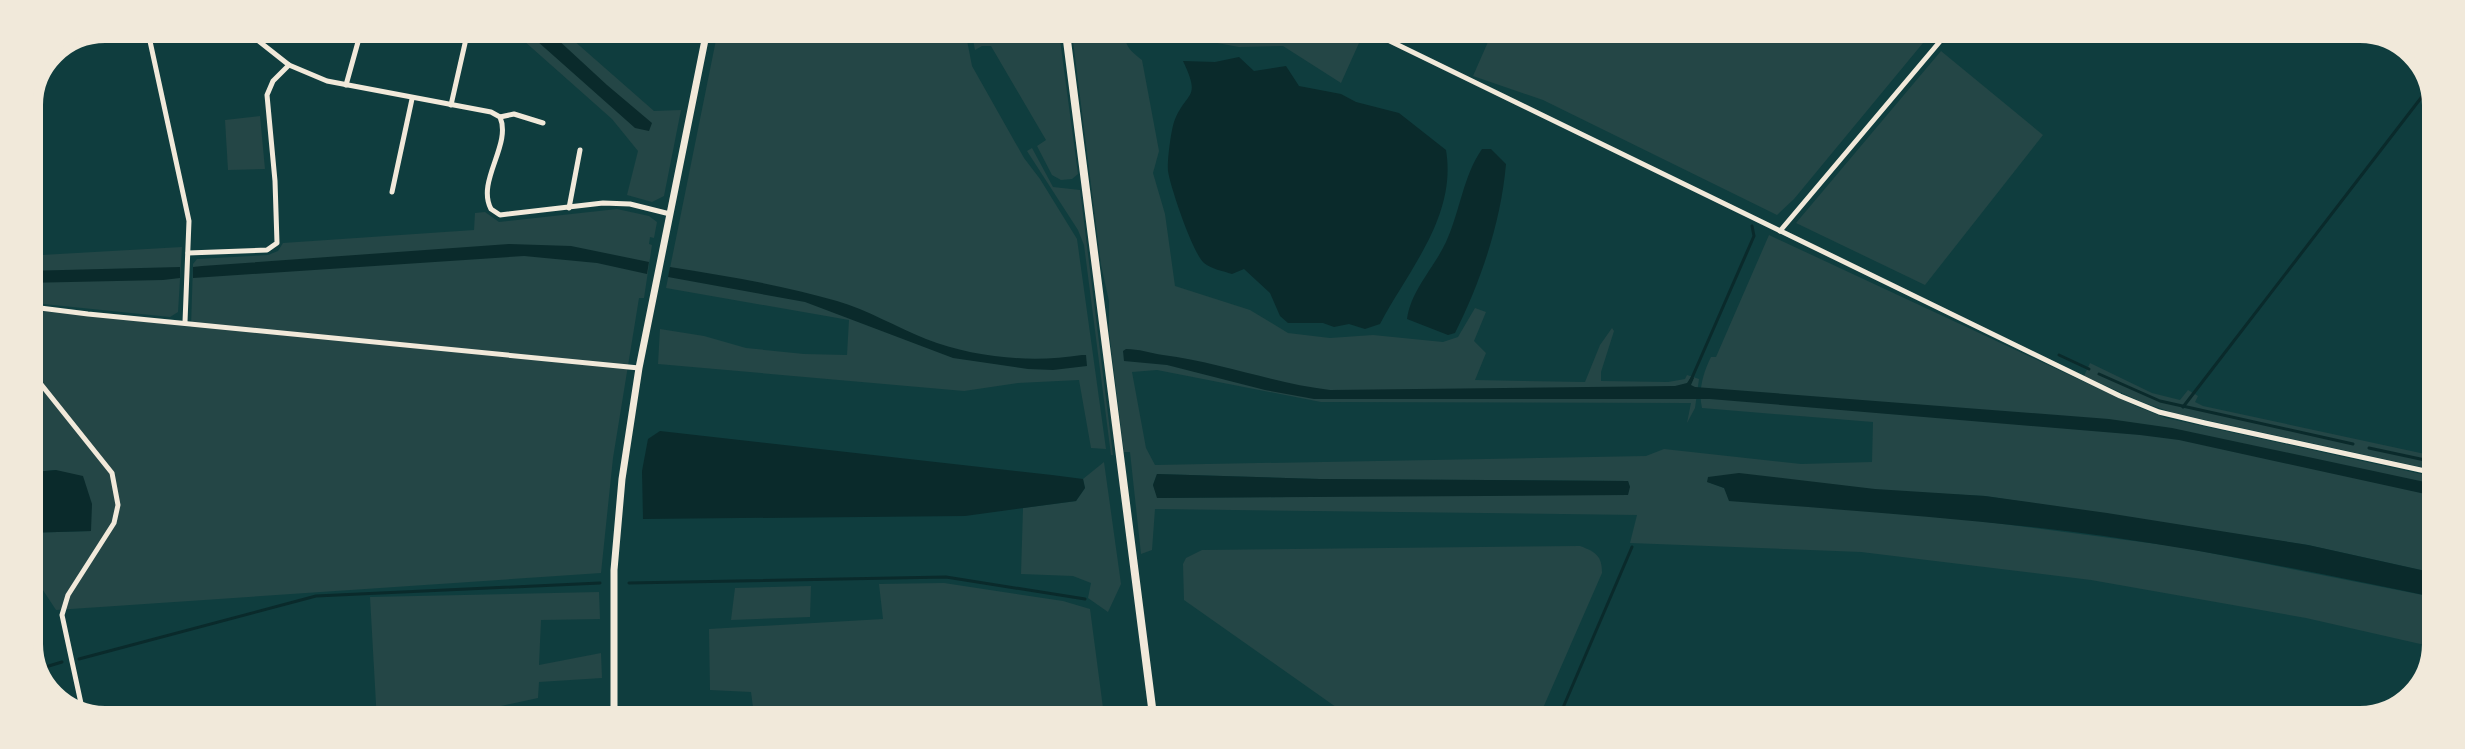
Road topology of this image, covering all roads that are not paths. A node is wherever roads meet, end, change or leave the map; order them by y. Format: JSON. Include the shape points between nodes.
{"nodes":[{"id":1,"x":150,"y":38,"type":"edge"},
{"id":2,"x":255,"y":38,"type":"edge"},
{"id":3,"x":359,"y":38,"type":"edge"},
{"id":4,"x":705,"y":38,"type":"edge"},
{"id":5,"x":1067,"y":38,"type":"edge"},
{"id":6,"x":1384,"y":38,"type":"edge"},
{"id":7,"x":1943,"y":38,"type":"edge"},
{"id":8,"x":466,"y":39,"type":"dead end"},
{"id":9,"x":289,"y":65,"type":"junction"},
{"id":10,"x":346,"y":85,"type":"junction"},
{"id":11,"x":412,"y":99,"type":"junction"},
{"id":12,"x":451,"y":105,"type":"junction"},
{"id":13,"x":500,"y":117,"type":"junction"},
{"id":14,"x":543,"y":123,"type":"dead end"},
{"id":15,"x":580,"y":150,"type":"dead end"},
{"id":16,"x":392,"y":192,"type":"dead end"},
{"id":17,"x":569,"y":208,"type":"junction"},
{"id":18,"x":670,"y":214,"type":"junction"},
{"id":19,"x":1780,"y":231,"type":"junction"},
{"id":20,"x":188,"y":253,"type":"junction"},
{"id":21,"x":38,"y":307,"type":"edge"},
{"id":22,"x":185,"y":322,"type":"junction"},
{"id":23,"x":639,"y":368,"type":"junction"},
{"id":24,"x":38,"y":380,"type":"edge"},
{"id":25,"x":2427,"y":471,"type":"edge"},
{"id":26,"x":82,"y":706,"type":"edge"},
{"id":27,"x":614,"y":711,"type":"edge"},
{"id":28,"x":1152,"y":711,"type":"edge"}],
"edges":[{"from":1,"to":20,"type":"street","via":[[187,204]]},
{"from":2,"to":9,"type":"street"},
{"from":3,"to":10,"type":"street"},
{"from":4,"to":18,"type":"street"},
{"from":5,"to":28,"type":"main road"},
{"from":6,"to":19,"type":"street"},
{"from":7,"to":19,"type":"street"},
{"from":8,"to":12,"type":"street"},
{"from":9,"to":10,"type":"street"},
{"from":9,"to":20,"type":"street","via":[[267,95],[279,239],[267,250]]},
{"from":10,"to":11,"type":"street"},
{"from":11,"to":12,"type":"street"},
{"from":11,"to":16,"type":"street"},
{"from":12,"to":13,"type":"street"},
{"from":13,"to":14,"type":"street","via":[[514,114]]},
{"from":13,"to":17,"type":"street","via":[[502,130],[487,195],[491,209],[505,216]]},
{"from":15,"to":17,"type":"street"},
{"from":17,"to":18,"type":"street","via":[[630,204]]},
{"from":18,"to":23,"type":"street"},
{"from":19,"to":25,"type":"street","via":[[2159,412]]},
{"from":20,"to":22,"type":"street"},
{"from":21,"to":22,"type":"street"},
{"from":22,"to":23,"type":"street"},
{"from":23,"to":27,"type":"street","via":[[614,570]]},
{"from":24,"to":26,"type":"street","via":[[112,473],[118,505],[114,523],[68,595],[62,615]]}]}
